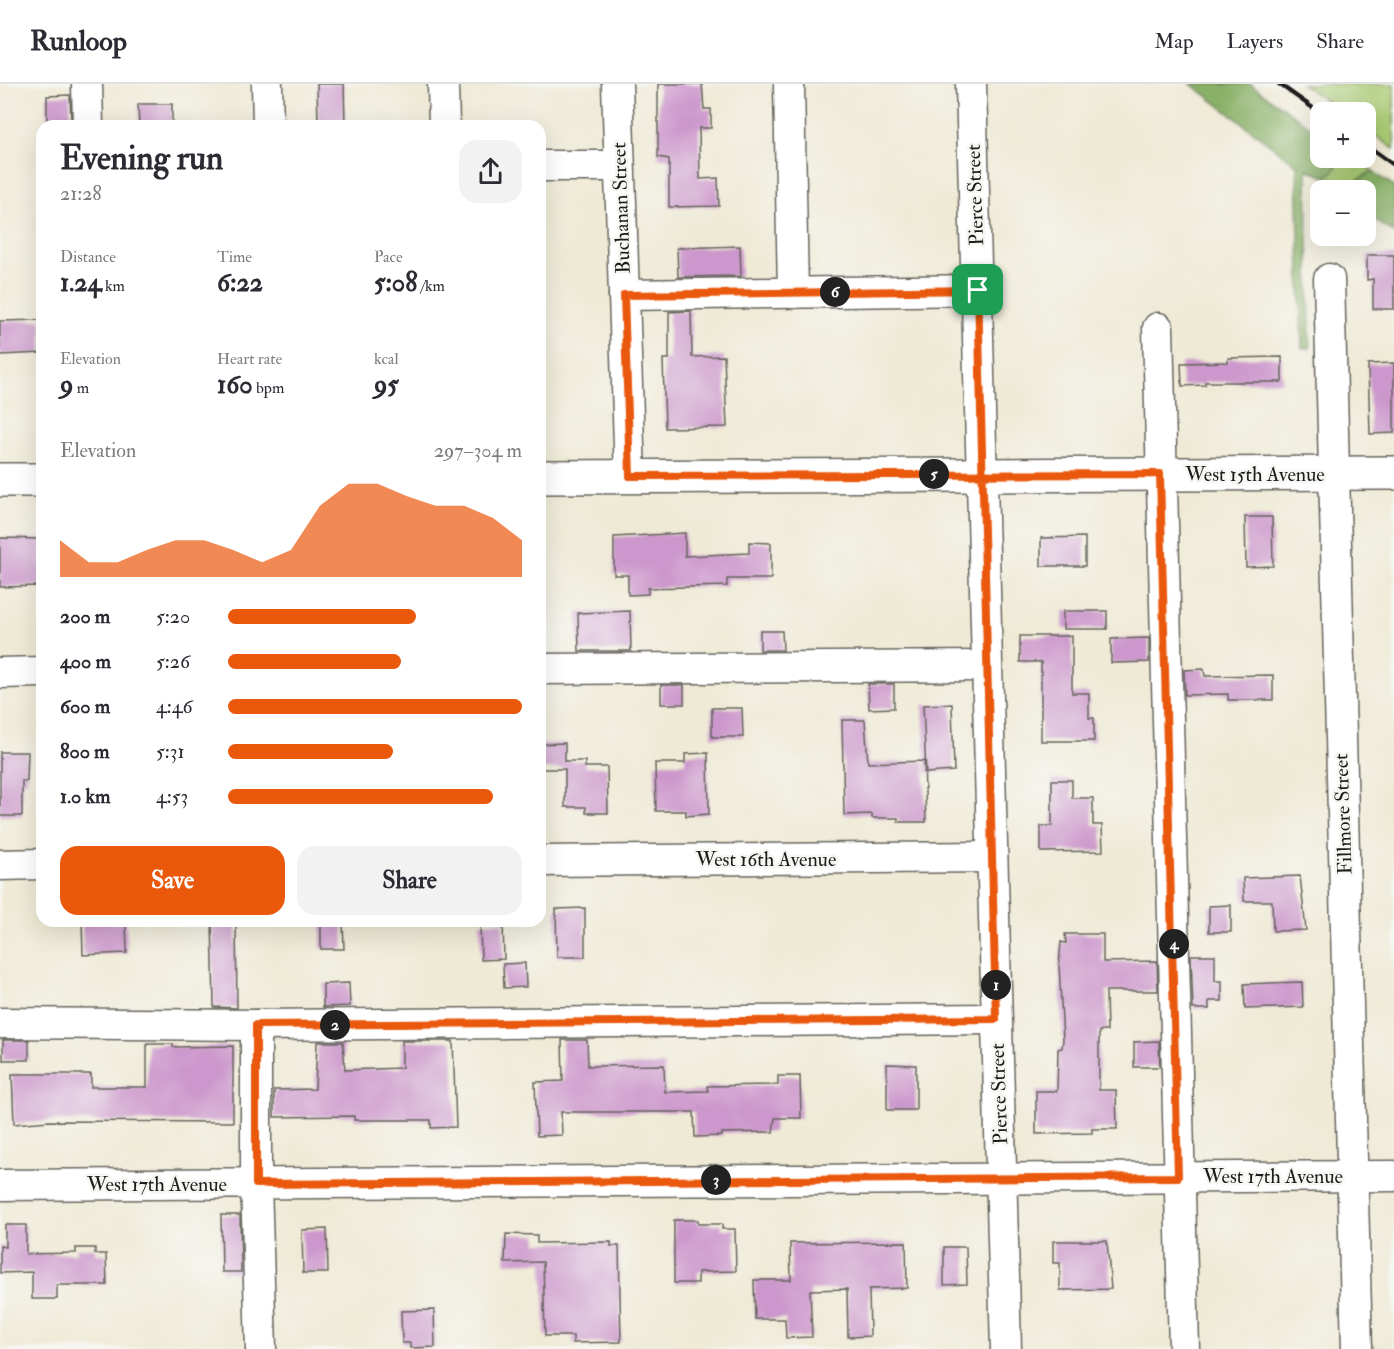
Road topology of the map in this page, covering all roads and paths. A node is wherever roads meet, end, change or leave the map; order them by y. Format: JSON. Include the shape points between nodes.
{"nodes":[{"id":1,"x":87,"y":84,"type":"edge"},
{"id":2,"x":267,"y":84,"type":"edge"},
{"id":3,"x":443,"y":84,"type":"edge"},
{"id":4,"x":617,"y":84,"type":"edge"},
{"id":5,"x":789,"y":84,"type":"edge"},
{"id":6,"x":971,"y":84,"type":"edge"},
{"id":7,"x":88,"y":120,"type":"edge"},
{"id":8,"x":268,"y":120,"type":"edge"},
{"id":9,"x":444,"y":120,"type":"edge"},
{"id":10,"x":546,"y":166,"type":"edge"},
{"id":11,"x":619,"y":166,"type":"junction"},
{"id":12,"x":1329,"y":279,"type":"dead end"},
{"id":13,"x":978,"y":290,"type":"junction"},
{"id":14,"x":793,"y":293,"type":"junction"},
{"id":15,"x":624,"y":295,"type":"junction"},
{"id":16,"x":1158,"y":328,"type":"dead end"},
{"id":17,"x":1334,"y":473,"type":"junction"},
{"id":18,"x":1394,"y":473,"type":"edge"},
{"id":19,"x":983,"y":474,"type":"junction"},
{"id":20,"x":1160,"y":474,"type":"junction"},
{"id":21,"x":630,"y":476,"type":"junction"},
{"id":22,"x":546,"y":477,"type":"edge"},
{"id":23,"x":0,"y":480,"type":"edge"},
{"id":24,"x":36,"y":480,"type":"edge"},
{"id":25,"x":987,"y":666,"type":"junction"},
{"id":26,"x":546,"y":669,"type":"edge"},
{"id":27,"x":36,"y":672,"type":"edge"},
{"id":28,"x":0,"y":673,"type":"edge"},
{"id":29,"x":992,"y":857,"type":"junction"},
{"id":30,"x":546,"y":861,"type":"edge"},
{"id":31,"x":36,"y":864,"type":"edge"},
{"id":32,"x":0,"y":865,"type":"edge"},
{"id":33,"x":996,"y":1019,"type":"junction"},
{"id":34,"x":0,"y":1023,"type":"edge"},
{"id":35,"x":256,"y":1025,"type":"junction"},
{"id":36,"x":1353,"y":1176,"type":"junction"},
{"id":37,"x":1394,"y":1176,"type":"edge"},
{"id":38,"x":1178,"y":1177,"type":"junction"},
{"id":39,"x":1001,"y":1179,"type":"junction"},
{"id":40,"x":256,"y":1184,"type":"junction"},
{"id":41,"x":0,"y":1185,"type":"edge"},
{"id":42,"x":261,"y":1349,"type":"edge"},
{"id":43,"x":1006,"y":1349,"type":"edge"},
{"id":44,"x":1184,"y":1349,"type":"edge"},
{"id":45,"x":1357,"y":1349,"type":"edge"}],
"edges":[{"from":1,"to":7,"type":"street"},
{"from":2,"to":8,"type":"street"},
{"from":3,"to":9,"type":"street"},
{"from":4,"to":11,"type":"street","name":"Buchanan Street"},
{"from":5,"to":14,"type":"street"},
{"from":6,"to":13,"type":"street","name":"Pierce Street"},
{"from":10,"to":11,"type":"street"},
{"from":11,"to":15,"type":"street","name":"Buchanan Street"},
{"from":12,"to":17,"type":"street","name":"Fillmore Street"},
{"from":13,"to":14,"type":"street"},
{"from":13,"to":19,"type":"street","name":"Pierce Street"},
{"from":14,"to":15,"type":"street"},
{"from":15,"to":21,"type":"street","name":"Buchanan Street"},
{"from":16,"to":20,"type":"street"},
{"from":17,"to":18,"type":"main road","name":"West 15th Avenue"},
{"from":17,"to":20,"type":"main road","name":"West 15th Avenue"},
{"from":17,"to":36,"type":"street","name":"Fillmore Street"},
{"from":19,"to":20,"type":"main road","name":"West 15th Avenue"},
{"from":19,"to":21,"type":"main road","name":"West 15th Avenue"},
{"from":19,"to":25,"type":"street","name":"Pierce Street"},
{"from":20,"to":38,"type":"street"},
{"from":21,"to":22,"type":"main road","name":"West 15th Avenue"},
{"from":23,"to":24,"type":"main road"},
{"from":25,"to":26,"type":"street"},
{"from":25,"to":29,"type":"street","name":"Pierce Street"},
{"from":27,"to":28,"type":"street"},
{"from":29,"to":30,"type":"street","name":"West 16th Avenue"},
{"from":29,"to":33,"type":"street","name":"Pierce Street"},
{"from":31,"to":32,"type":"street"},
{"from":33,"to":35,"type":"street"},
{"from":33,"to":39,"type":"street","name":"Pierce Street"},
{"from":34,"to":35,"type":"street"},
{"from":35,"to":40,"type":"street"},
{"from":36,"to":37,"type":"street","name":"West 17th Avenue"},
{"from":36,"to":38,"type":"street","name":"West 17th Avenue"},
{"from":36,"to":45,"type":"street","name":"Fillmore Street"},
{"from":38,"to":39,"type":"street","name":"West 17th Avenue"},
{"from":38,"to":44,"type":"street"},
{"from":39,"to":40,"type":"street","name":"West 17th Avenue"},
{"from":39,"to":43,"type":"street","name":"Pierce Street"},
{"from":40,"to":41,"type":"street","name":"West 17th Avenue"},
{"from":40,"to":42,"type":"street"}]}
